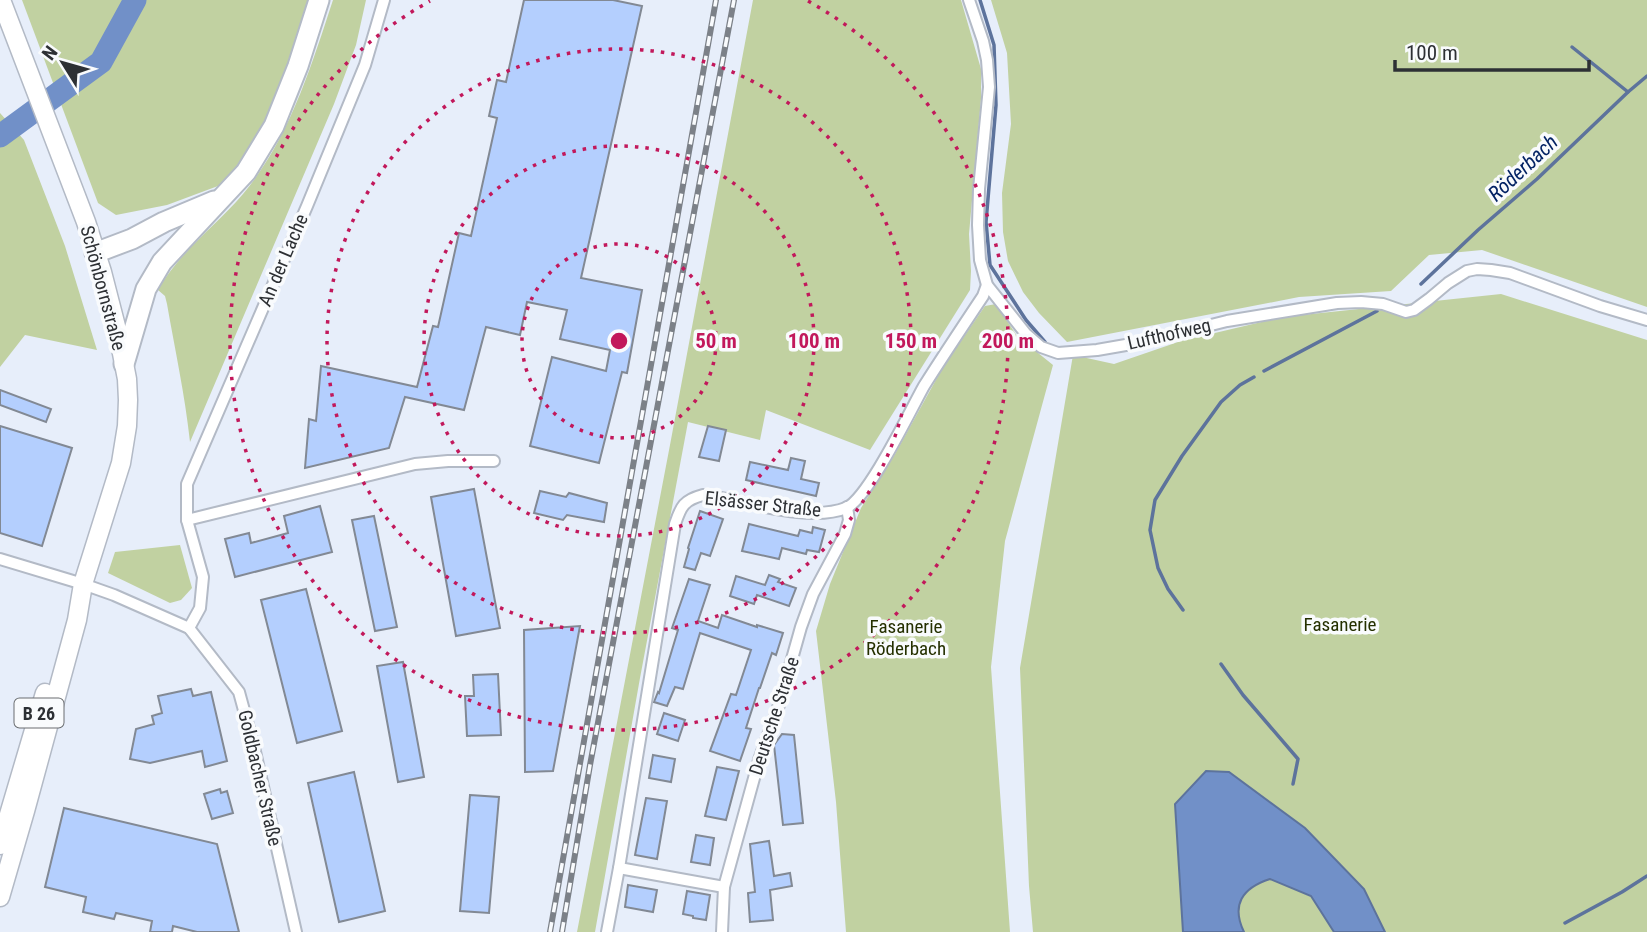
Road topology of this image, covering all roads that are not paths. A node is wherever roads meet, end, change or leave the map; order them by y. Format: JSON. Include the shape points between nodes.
{"nodes":[{"id":1,"x":1,"y":0,"type":"edge"},
{"id":2,"x":319,"y":0,"type":"edge"},
{"id":3,"x":384,"y":0,"type":"edge"},
{"id":4,"x":969,"y":0,"type":"edge"},
{"id":5,"x":227,"y":193,"type":"junction"},
{"id":6,"x":93,"y":247,"type":"junction"},
{"id":7,"x":987,"y":285,"type":"junction"},
{"id":8,"x":1647,"y":320,"type":"edge"},
{"id":9,"x":124,"y":363,"type":"junction"},
{"id":10,"x":494,"y":461,"type":"dead end"},
{"id":11,"x":847,"y":508,"type":"junction"},
{"id":12,"x":187,"y":520,"type":"junction"},
{"id":13,"x":0,"y":559,"type":"edge"},
{"id":14,"x":83,"y":584,"type":"junction"},
{"id":15,"x":188,"y":628,"type":"junction"},
{"id":16,"x":0,"y":845,"type":"edge"},
{"id":17,"x":619,"y":868,"type":"junction"},
{"id":18,"x":724,"y":887,"type":"junction"},
{"id":19,"x":0,"y":897,"type":"edge"},
{"id":20,"x":296,"y":932,"type":"edge"},
{"id":21,"x":607,"y":932,"type":"edge"},
{"id":22,"x":722,"y":932,"type":"edge"}],
"edges":[{"from":1,"to":6,"type":"main road","name":"Schönbornstraße","number":"B 26"},
{"from":2,"to":5,"type":"highway","via":[[274,126]]},
{"from":3,"to":12,"type":"street","name":"An der Lache","via":[[365,65],[187,484]]},
{"from":4,"to":7,"type":"street","name":"Lufthofweg","via":[[983,41],[989,87],[978,225]]},
{"from":5,"to":6,"type":"highway","via":[[132,239]]},
{"from":5,"to":9,"type":"highway","via":[[162,262],[146,289]]},
{"from":6,"to":9,"type":"main road","name":"Schönbornstraße","number":"B 26"},
{"from":7,"to":8,"type":"street","name":"Lufthofweg","via":[[1027,334],[1041,347],[1058,353],[1143,342],[1227,321],[1337,303],[1383,304],[1406,312],[1477,269],[1510,273]]},
{"from":7,"to":11,"type":"street","name":"Elsässer Straße","via":[[879,468]]},
{"from":9,"to":14,"type":"main road","name":"Schönbornstraße","number":"B 26","via":[[128,400],[121,463]]},
{"from":10,"to":12,"type":"street","via":[[415,464]]},
{"from":11,"to":17,"type":"street","name":"Elsässer Straße","via":[[794,511],[703,495],[691,498],[680,510]]},
{"from":11,"to":18,"type":"street","name":"Deutsche Straße","via":[[845,534],[801,627]]},
{"from":12,"to":15,"type":"street","name":"An der Lache","via":[[203,577],[201,608]]},
{"from":13,"to":14,"type":"street","name":"Goldbacher Straße"},
{"from":14,"to":15,"type":"street","name":"Goldbacher Straße"},
{"from":14,"to":16,"type":"main road","name":"Schönbornstraße","number":"B 26","via":[[67,617]]},
{"from":14,"to":19,"type":"main road","name":"Schönbornstraße","number":"B 26"},
{"from":15,"to":20,"type":"street","name":"Goldbacher Straße","via":[[239,692]]},
{"from":17,"to":18,"type":"street"},
{"from":17,"to":21,"type":"street","name":"Elsässer Straße"},
{"from":18,"to":22,"type":"street","name":"Deutsche Straße"}]}
